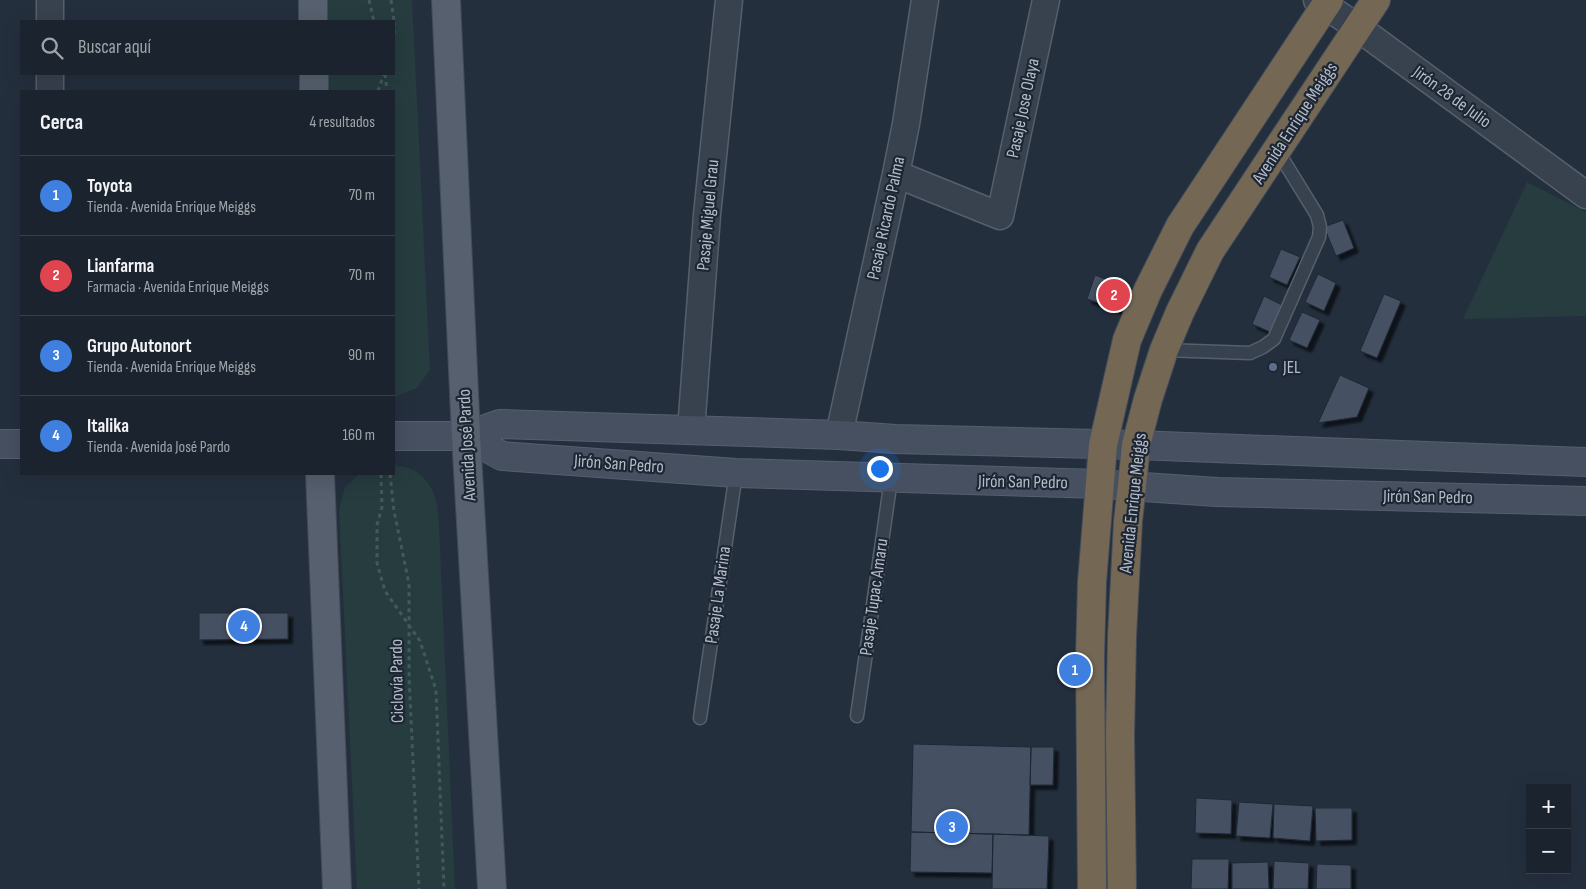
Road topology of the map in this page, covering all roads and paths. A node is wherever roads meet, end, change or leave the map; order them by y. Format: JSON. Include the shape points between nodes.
{"nodes":[{"id":1,"x":50,"y":0,"type":"edge"},
{"id":2,"x":313,"y":0,"type":"edge"},
{"id":3,"x":369,"y":0,"type":"edge"},
{"id":4,"x":391,"y":0,"type":"edge"},
{"id":5,"x":446,"y":0,"type":"edge"},
{"id":6,"x":728,"y":0,"type":"edge"},
{"id":7,"x":925,"y":0,"type":"edge"},
{"id":8,"x":1046,"y":0,"type":"edge"},
{"id":9,"x":1376,"y":0,"type":"edge"},
{"id":10,"x":1324,"y":2,"type":"edge"},
{"id":11,"x":50,"y":20,"type":"edge"},
{"id":12,"x":313,"y":20,"type":"edge"},
{"id":13,"x":374,"y":20,"type":"edge"},
{"id":14,"x":394,"y":20,"type":"edge"},
{"id":15,"x":1357,"y":28,"type":"junction"},
{"id":16,"x":50,"y":75,"type":"edge"},
{"id":17,"x":314,"y":75,"type":"edge"},
{"id":18,"x":385,"y":75,"type":"edge"},
{"id":19,"x":385,"y":75,"type":"edge"},
{"id":20,"x":50,"y":90,"type":"edge"},
{"id":21,"x":314,"y":90,"type":"edge"},
{"id":22,"x":378,"y":90,"type":"edge"},
{"id":23,"x":387,"y":90,"type":"edge"},
{"id":24,"x":1277,"y":150,"type":"junction"},
{"id":25,"x":896,"y":174,"type":"junction"},
{"id":26,"x":1586,"y":196,"type":"edge"},
{"id":27,"x":1164,"y":350,"type":"junction"},
{"id":28,"x":691,"y":430,"type":"junction"},
{"id":29,"x":839,"y":435,"type":"junction"},
{"id":30,"x":395,"y":436,"type":"edge"},
{"id":31,"x":466,"y":436,"type":"junction"},
{"id":32,"x":0,"y":444,"type":"edge"},
{"id":33,"x":20,"y":444,"type":"edge"},
{"id":34,"x":1103,"y":445,"type":"junction"},
{"id":35,"x":1136,"y":446,"type":"junction"},
{"id":36,"x":1586,"y":462,"type":"edge"},
{"id":37,"x":736,"y":473,"type":"junction"},
{"id":38,"x":320,"y":475,"type":"edge"},
{"id":39,"x":381,"y":475,"type":"edge"},
{"id":40,"x":390,"y":475,"type":"edge"},
{"id":41,"x":890,"y":479,"type":"junction"},
{"id":42,"x":1099,"y":484,"type":"junction"},
{"id":43,"x":1132,"y":486,"type":"junction"},
{"id":44,"x":1586,"y":500,"type":"edge"},
{"id":45,"x":409,"y":626,"type":"junction"},
{"id":46,"x":857,"y":716,"type":"dead end"},
{"id":47,"x":700,"y":718,"type":"dead end"},
{"id":48,"x":336,"y":889,"type":"edge"},
{"id":49,"x":418,"y":889,"type":"edge"},
{"id":50,"x":444,"y":889,"type":"edge"},
{"id":51,"x":492,"y":889,"type":"edge"},
{"id":52,"x":1092,"y":889,"type":"edge"},
{"id":53,"x":1122,"y":889,"type":"edge"}],
"edges":[{"from":1,"to":11,"type":"street"},
{"from":2,"to":12,"type":"main road"},
{"from":3,"to":13,"type":"path"},
{"from":4,"to":14,"type":"path"},
{"from":5,"to":31,"type":"main road","name":"Avenida José Pardo"},
{"from":6,"to":28,"type":"street","name":"Pasaje Miguel Grau"},
{"from":7,"to":25,"type":"street","name":"Pasaje Ricardo Palma"},
{"from":8,"to":25,"type":"street","name":"Pasaje Jose Olaya","via":[[1000,216]]},
{"from":9,"to":15,"type":"highway","name":"Avenida Enrique Meiggs"},
{"from":10,"to":15,"type":"street","name":"Jirón 28 de Julio"},
{"from":10,"to":34,"type":"highway","name":"Avenida Enrique Meiggs","via":[[1180,226],[1148,290],[1127,340]]},
{"from":15,"to":24,"type":"highway","name":"Avenida Enrique Meiggs"},
{"from":15,"to":26,"type":"street","name":"Jirón 28 de Julio"},
{"from":16,"to":20,"type":"street"},
{"from":17,"to":21,"type":"main road"},
{"from":18,"to":22,"type":"path"},
{"from":19,"to":23,"type":"path"},
{"from":24,"to":27,"type":"highway","name":"Avenida Enrique Meiggs","via":[[1210,251]]},
{"from":24,"to":27,"type":"lane","via":[[1317,215],[1320,227],[1274,339],[1264,348],[1250,353]]},
{"from":25,"to":29,"type":"street","name":"Pasaje Ricardo Palma"},
{"from":27,"to":35,"type":"highway","name":"Avenida Enrique Meiggs"},
{"from":28,"to":29,"type":"main road","name":"Jirón San Pedro"},
{"from":28,"to":31,"type":"main road","name":"Jirón San Pedro","via":[[500,424]]},
{"from":29,"to":34,"type":"main road","name":"Jirón San Pedro"},
{"from":30,"to":31,"type":"main road","name":"Jirón San Pedro"},
{"from":31,"to":37,"type":"main road","name":"Jirón San Pedro","via":[[502,456]]},
{"from":31,"to":51,"type":"main road","name":"Avenida José Pardo"},
{"from":32,"to":33,"type":"main road"},
{"from":34,"to":35,"type":"main road","name":"Jirón San Pedro"},
{"from":34,"to":42,"type":"highway","name":"Avenida Enrique Meiggs"},
{"from":35,"to":36,"type":"main road","name":"Jirón San Pedro"},
{"from":35,"to":43,"type":"highway","name":"Avenida Enrique Meiggs"},
{"from":37,"to":41,"type":"main road","name":"Jirón San Pedro"},
{"from":37,"to":47,"type":"lane","name":"Pasaje La Marina"},
{"from":38,"to":48,"type":"main road"},
{"from":39,"to":45,"type":"path","via":[[377,563],[385,591]]},
{"from":40,"to":45,"type":"path","name":"Ciclovía Pardo","via":[[409,584]]},
{"from":41,"to":42,"type":"main road","name":"Jirón San Pedro"},
{"from":41,"to":46,"type":"lane","name":"Pasaje Tupac Amaru"},
{"from":42,"to":43,"type":"main road","name":"Jirón San Pedro"},
{"from":42,"to":52,"type":"highway","name":"Avenida Enrique Meiggs","via":[[1090,657]]},
{"from":43,"to":44,"type":"main road","name":"Jirón San Pedro","via":[[1217,492]]},
{"from":43,"to":53,"type":"highway","name":"Avenida Enrique Meiggs","via":[[1121,646]]},
{"from":45,"to":49,"type":"path","name":"Ciclovía Pardo"},
{"from":45,"to":50,"type":"path","via":[[420,641],[436,690]]}]}
